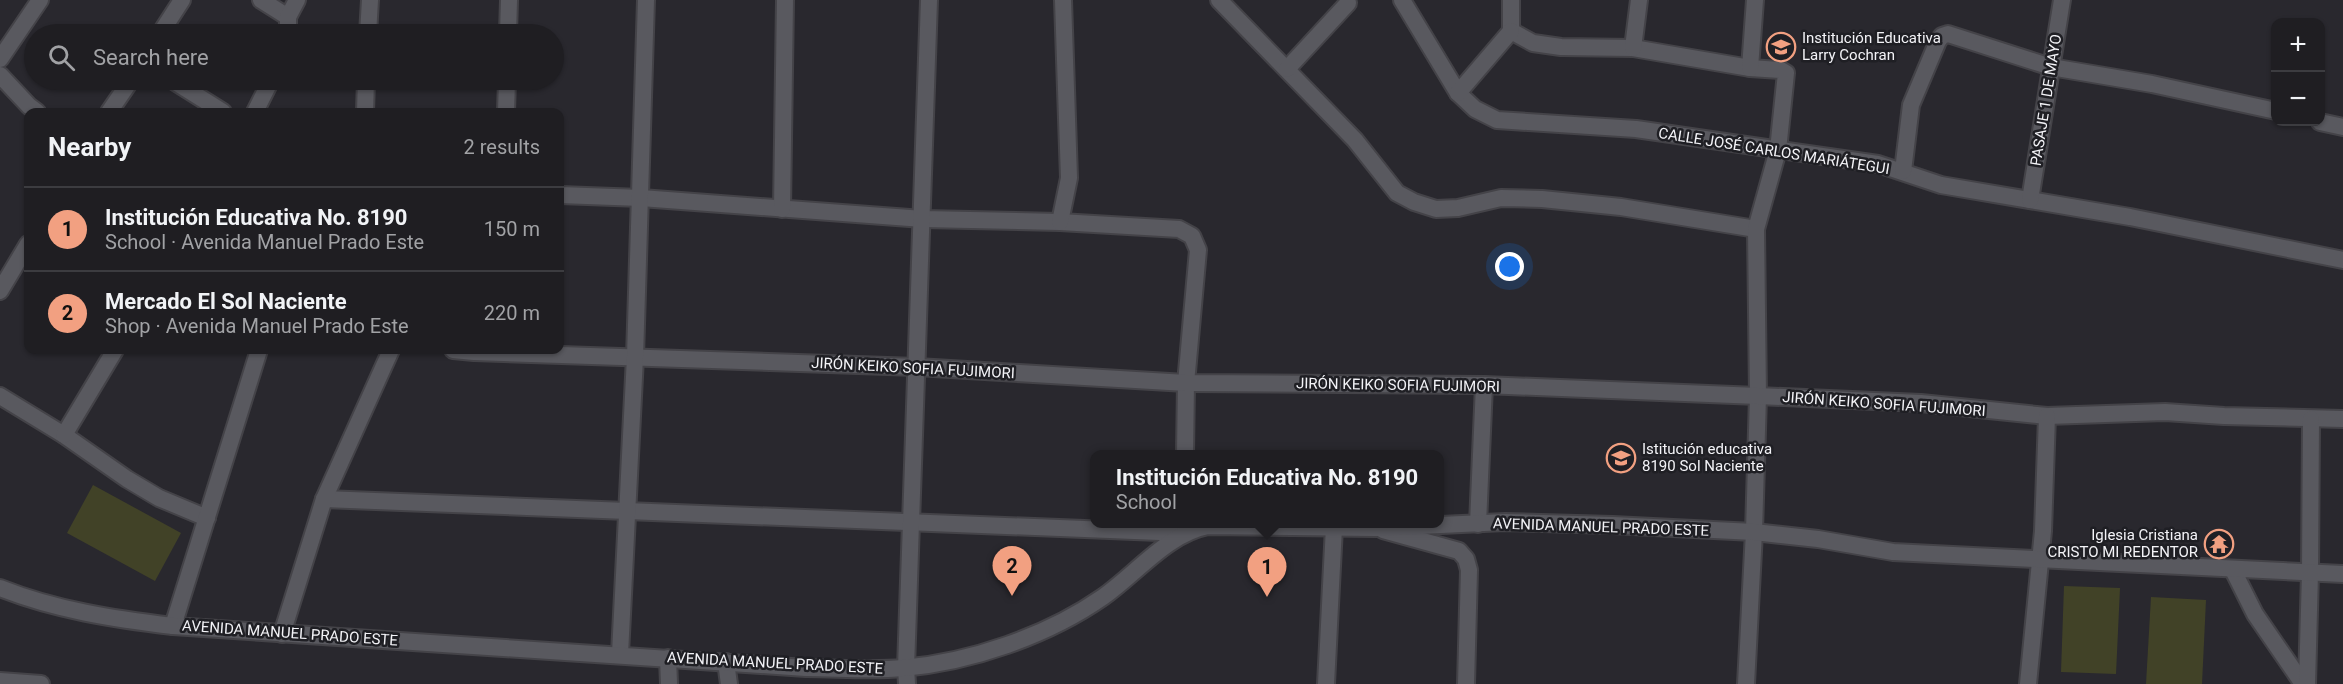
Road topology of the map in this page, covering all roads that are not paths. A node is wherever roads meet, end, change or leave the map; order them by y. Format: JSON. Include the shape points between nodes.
{"nodes":[{"id":1,"x":40,"y":0,"type":"edge"},
{"id":2,"x":182,"y":0,"type":"edge"},
{"id":3,"x":261,"y":0,"type":"edge"},
{"id":4,"x":297,"y":0,"type":"edge"},
{"id":5,"x":370,"y":0,"type":"edge"},
{"id":6,"x":509,"y":0,"type":"edge"},
{"id":7,"x":646,"y":0,"type":"edge"},
{"id":8,"x":785,"y":0,"type":"edge"},
{"id":9,"x":929,"y":0,"type":"edge"},
{"id":10,"x":1063,"y":0,"type":"edge"},
{"id":11,"x":1219,"y":0,"type":"edge"},
{"id":12,"x":1402,"y":0,"type":"edge"},
{"id":13,"x":1511,"y":0,"type":"edge"},
{"id":14,"x":1639,"y":0,"type":"edge"},
{"id":15,"x":1755,"y":0,"type":"edge"},
{"id":16,"x":2062,"y":0,"type":"edge"},
{"id":17,"x":1348,"y":3,"type":"dead end"},
{"id":18,"x":288,"y":17,"type":"junction"},
{"id":19,"x":166,"y":24,"type":"edge"},
{"id":20,"x":288,"y":24,"type":"edge"},
{"id":21,"x":369,"y":24,"type":"edge"},
{"id":22,"x":508,"y":24,"type":"edge"},
{"id":23,"x":1512,"y":31,"type":"junction"},
{"id":24,"x":1633,"y":48,"type":"junction"},
{"id":25,"x":0,"y":59,"type":"edge"},
{"id":26,"x":2051,"y":67,"type":"junction"},
{"id":27,"x":1287,"y":69,"type":"junction"},
{"id":28,"x":1750,"y":69,"type":"junction"},
{"id":29,"x":0,"y":75,"type":"edge"},
{"id":30,"x":124,"y":90,"type":"edge"},
{"id":31,"x":188,"y":90,"type":"edge"},
{"id":32,"x":266,"y":90,"type":"edge"},
{"id":33,"x":366,"y":90,"type":"edge"},
{"id":34,"x":507,"y":90,"type":"edge"},
{"id":35,"x":1458,"y":93,"type":"junction"},
{"id":36,"x":31,"y":108,"type":"edge"},
{"id":37,"x":112,"y":108,"type":"edge"},
{"id":38,"x":217,"y":108,"type":"edge"},
{"id":39,"x":257,"y":108,"type":"edge"},
{"id":40,"x":365,"y":108,"type":"edge"},
{"id":41,"x":506,"y":108,"type":"edge"},
{"id":42,"x":2271,"y":110,"type":"edge"},
{"id":43,"x":2325,"y":123,"type":"edge"},
{"id":44,"x":2343,"y":127,"type":"edge"},
{"id":45,"x":1778,"y":150,"type":"junction"},
{"id":46,"x":1903,"y":171,"type":"junction"},
{"id":47,"x":564,"y":195,"type":"edge"},
{"id":48,"x":641,"y":198,"type":"junction"},
{"id":49,"x":2030,"y":200,"type":"junction"},
{"id":50,"x":782,"y":209,"type":"junction"},
{"id":51,"x":923,"y":219,"type":"junction"},
{"id":52,"x":1060,"y":222,"type":"junction"},
{"id":53,"x":1756,"y":230,"type":"junction"},
{"id":54,"x":24,"y":251,"type":"edge"},
{"id":55,"x":2343,"y":260,"type":"edge"},
{"id":56,"x":0,"y":291,"type":"edge"},
{"id":57,"x":113,"y":354,"type":"edge"},
{"id":58,"x":257,"y":354,"type":"edge"},
{"id":59,"x":389,"y":354,"type":"edge"},
{"id":60,"x":538,"y":354,"type":"edge"},
{"id":61,"x":635,"y":357,"type":"junction"},
{"id":62,"x":917,"y":367,"type":"junction"},
{"id":63,"x":1186,"y":382,"type":"junction"},
{"id":64,"x":1484,"y":385,"type":"junction"},
{"id":65,"x":0,"y":396,"type":"edge"},
{"id":66,"x":1758,"y":396,"type":"junction"},
{"id":67,"x":2047,"y":416,"type":"junction"},
{"id":68,"x":2311,"y":419,"type":"junction"},
{"id":69,"x":2343,"y":419,"type":"edge"},
{"id":70,"x":64,"y":435,"type":"junction"},
{"id":71,"x":1185,"y":450,"type":"edge"},
{"id":72,"x":324,"y":499,"type":"junction"},
{"id":73,"x":627,"y":510,"type":"junction"},
{"id":74,"x":207,"y":518,"type":"junction"},
{"id":75,"x":911,"y":523,"type":"junction"},
{"id":76,"x":1478,"y":524,"type":"junction"},
{"id":77,"x":1444,"y":525,"type":"edge"},
{"id":78,"x":1090,"y":526,"type":"edge"},
{"id":79,"x":1184,"y":528,"type":"edge"},
{"id":80,"x":1334,"y":528,"type":"edge"},
{"id":81,"x":1376,"y":528,"type":"edge"},
{"id":82,"x":1754,"y":532,"type":"junction"},
{"id":83,"x":2041,"y":561,"type":"junction"},
{"id":84,"x":2233,"y":570,"type":"junction"},
{"id":85,"x":2310,"y":573,"type":"junction"},
{"id":86,"x":2343,"y":574,"type":"edge"},
{"id":87,"x":0,"y":588,"type":"edge"},
{"id":88,"x":173,"y":626,"type":"junction"},
{"id":89,"x":282,"y":633,"type":"junction"},
{"id":90,"x":620,"y":654,"type":"junction"},
{"id":91,"x":669,"y":658,"type":"junction"},
{"id":92,"x":726,"y":662,"type":"junction"},
{"id":93,"x":907,"y":676,"type":"edge"},
{"id":94,"x":0,"y":681,"type":"edge"},
{"id":95,"x":41,"y":684,"type":"edge"},
{"id":96,"x":669,"y":684,"type":"edge"},
{"id":97,"x":729,"y":684,"type":"edge"},
{"id":98,"x":1326,"y":684,"type":"edge"},
{"id":99,"x":1334,"y":684,"type":"edge"},
{"id":100,"x":1466,"y":684,"type":"edge"},
{"id":101,"x":1746,"y":684,"type":"edge"},
{"id":102,"x":2028,"y":684,"type":"edge"},
{"id":103,"x":2305,"y":684,"type":"edge"}],
"edges":[{"from":1,"to":25,"type":"street"},
{"from":2,"to":19,"type":"street"},
{"from":3,"to":18,"type":"street"},
{"from":4,"to":18,"type":"street"},
{"from":5,"to":21,"type":"street"},
{"from":6,"to":22,"type":"street"},
{"from":7,"to":48,"type":"street"},
{"from":8,"to":50,"type":"street"},
{"from":9,"to":51,"type":"street"},
{"from":10,"to":52,"type":"street","via":[[1068,178]]},
{"from":11,"to":27,"type":"street"},
{"from":12,"to":35,"type":"street","name":"CALLE JOSÉ CARLOS MARIÁTEGUI"},
{"from":13,"to":23,"type":"street"},
{"from":14,"to":24,"type":"street"},
{"from":15,"to":28,"type":"street"},
{"from":16,"to":26,"type":"street","name":"PASAJE 1 DE MAYO"},
{"from":17,"to":27,"type":"street"},
{"from":18,"to":20,"type":"street"},
{"from":23,"to":24,"type":"street","via":[[1533,43],[1561,47]]},
{"from":23,"to":35,"type":"street"},
{"from":24,"to":28,"type":"street"},
{"from":26,"to":42,"type":"street"},
{"from":26,"to":46,"type":"street","via":[[1948,34],[1942,36],[1911,105]]},
{"from":26,"to":49,"type":"street","name":"PASAJE 1 DE MAYO"},
{"from":27,"to":53,"type":"street","via":[[1355,140],[1397,193],[1414,202],[1436,209],[1501,198],[1542,199],[1621,207]]},
{"from":28,"to":45,"type":"street","via":[[1786,73]]},
{"from":29,"to":36,"type":"street"},
{"from":30,"to":37,"type":"street"},
{"from":31,"to":38,"type":"street"},
{"from":32,"to":39,"type":"street"},
{"from":33,"to":40,"type":"street"},
{"from":34,"to":41,"type":"street"},
{"from":35,"to":45,"type":"street","name":"CALLE JOSÉ CARLOS MARIÁTEGUI","via":[[1475,109],[1497,120],[1636,129]]},
{"from":43,"to":44,"type":"street"},
{"from":45,"to":46,"type":"street","name":"CALLE JOSÉ CARLOS MARIÁTEGUI"},
{"from":45,"to":53,"type":"street"},
{"from":46,"to":49,"type":"street","name":"CALLE JOSÉ CARLOS MARIÁTEGUI","via":[[1941,185]]},
{"from":47,"to":48,"type":"street"},
{"from":48,"to":50,"type":"street"},
{"from":48,"to":61,"type":"street"},
{"from":49,"to":55,"type":"street","name":"CALLE JOSÉ CARLOS MARIÁTEGUI"},
{"from":50,"to":51,"type":"street"},
{"from":51,"to":52,"type":"street"},
{"from":51,"to":62,"type":"street"},
{"from":52,"to":63,"type":"street","via":[[1179,229],[1192,236],[1198,250]]},
{"from":53,"to":66,"type":"street"},
{"from":54,"to":56,"type":"street"},
{"from":57,"to":70,"type":"street"},
{"from":58,"to":74,"type":"street"},
{"from":59,"to":72,"type":"street"},
{"from":60,"to":61,"type":"street","name":"JIRÓN KEIKO SOFIA FUJIMORI"},
{"from":61,"to":62,"type":"street","name":"JIRÓN KEIKO SOFIA FUJIMORI"},
{"from":61,"to":73,"type":"street"},
{"from":62,"to":63,"type":"street","name":"JIRÓN KEIKO SOFIA FUJIMORI"},
{"from":62,"to":75,"type":"street"},
{"from":63,"to":64,"type":"street","name":"JIRÓN KEIKO SOFIA FUJIMORI"},
{"from":63,"to":71,"type":"street"},
{"from":64,"to":66,"type":"street","name":"JIRÓN KEIKO SOFIA FUJIMORI"},
{"from":64,"to":76,"type":"street"},
{"from":65,"to":70,"type":"street"},
{"from":66,"to":67,"type":"street","name":"JIRÓN KEIKO SOFIA FUJIMORI","via":[[1921,403]]},
{"from":66,"to":82,"type":"street"},
{"from":67,"to":68,"type":"street","name":"JIRÓN KEIKO SOFIA FUJIMORI","via":[[2165,412]]},
{"from":67,"to":83,"type":"street"},
{"from":68,"to":69,"type":"street","name":"JIRÓN KEIKO SOFIA FUJIMORI"},
{"from":68,"to":85,"type":"street"},
{"from":70,"to":74,"type":"street","via":[[159,498]]},
{"from":72,"to":73,"type":"street"},
{"from":72,"to":89,"type":"street"},
{"from":73,"to":75,"type":"street"},
{"from":73,"to":90,"type":"street"},
{"from":74,"to":88,"type":"street"},
{"from":75,"to":78,"type":"street"},
{"from":75,"to":93,"type":"street"},
{"from":76,"to":77,"type":"street","name":"AVENIDA MANUEL PRADO ESTE"},
{"from":76,"to":82,"type":"street","name":"AVENIDA MANUEL PRADO ESTE"},
{"from":79,"to":93,"type":"street","name":"AVENIDA MANUEL PRADO ESTE","via":[[1102,598],[1045,630]]},
{"from":80,"to":98,"type":"street"},
{"from":81,"to":100,"type":"street","via":[[1452,549],[1466,559]]},
{"from":82,"to":83,"type":"street","name":"AVENIDA MANUEL PRADO ESTE","via":[[1893,552]]},
{"from":82,"to":101,"type":"street"},
{"from":83,"to":84,"type":"street","name":"AVENIDA MANUEL PRADO ESTE"},
{"from":83,"to":102,"type":"street"},
{"from":84,"to":85,"type":"street","name":"AVENIDA MANUEL PRADO ESTE"},
{"from":84,"to":103,"type":"street","via":[[2255,614]]},
{"from":85,"to":86,"type":"street","name":"AVENIDA MANUEL PRADO ESTE"},
{"from":85,"to":103,"type":"street"},
{"from":87,"to":88,"type":"street","name":"AVENIDA MANUEL PRADO ESTE","via":[[51,605]]},
{"from":88,"to":89,"type":"street","name":"AVENIDA MANUEL PRADO ESTE"},
{"from":89,"to":90,"type":"street","name":"AVENIDA MANUEL PRADO ESTE"},
{"from":90,"to":91,"type":"street","name":"AVENIDA MANUEL PRADO ESTE"},
{"from":91,"to":92,"type":"street","name":"AVENIDA MANUEL PRADO ESTE"},
{"from":91,"to":96,"type":"street"},
{"from":92,"to":93,"type":"street","name":"AVENIDA MANUEL PRADO ESTE"},
{"from":92,"to":97,"type":"street"},
{"from":94,"to":95,"type":"street"},
{"from":98,"to":99,"type":"street"}]}
